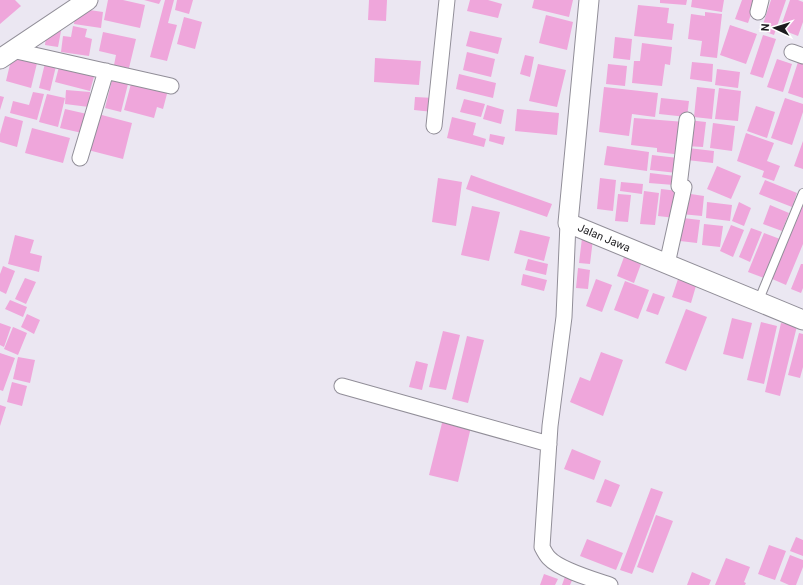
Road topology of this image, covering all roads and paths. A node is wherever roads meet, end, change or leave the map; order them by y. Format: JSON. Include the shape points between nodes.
{"nodes":[{"id":1,"x":88,"y":0,"type":"edge"},
{"id":2,"x":447,"y":0,"type":"edge"},
{"id":3,"x":589,"y":0,"type":"edge"},
{"id":4,"x":6,"y":54,"type":"edge"},
{"id":5,"x":106,"y":72,"type":"junction"},
{"id":6,"x":171,"y":86,"type":"dead end"},
{"id":7,"x":687,"y":120,"type":"dead end"},
{"id":8,"x":434,"y":126,"type":"dead end"},
{"id":9,"x":80,"y":158,"type":"dead end"},
{"id":10,"x":803,"y":193,"type":"edge"},
{"id":11,"x":568,"y":223,"type":"junction"},
{"id":12,"x":667,"y":264,"type":"junction"},
{"id":13,"x":758,"y":302,"type":"junction"},
{"id":14,"x":803,"y":320,"type":"edge"},
{"id":15,"x":342,"y":386,"type":"dead end"},
{"id":16,"x":549,"y":444,"type":"junction"},
{"id":17,"x":610,"y":585,"type":"edge"}],
"edges":[{"from":1,"to":4,"type":"street"},
{"from":2,"to":8,"type":"street"},
{"from":3,"to":11,"type":"street","name":"Jalan Jawa"},
{"from":4,"to":5,"type":"street"},
{"from":5,"to":6,"type":"street"},
{"from":5,"to":9,"type":"street"},
{"from":7,"to":12,"type":"street","via":[[679,186],[684,187]]},
{"from":10,"to":13,"type":"lane"},
{"from":11,"to":12,"type":"street","name":"Jalan Jawa"},
{"from":11,"to":16,"type":"street","via":[[564,317]]},
{"from":12,"to":13,"type":"street","name":"Jalan Jawa"},
{"from":13,"to":14,"type":"street","name":"Jalan Jawa"},
{"from":15,"to":16,"type":"street"},
{"from":16,"to":17,"type":"street","via":[[542,547],[549,558],[558,564]]}]}
